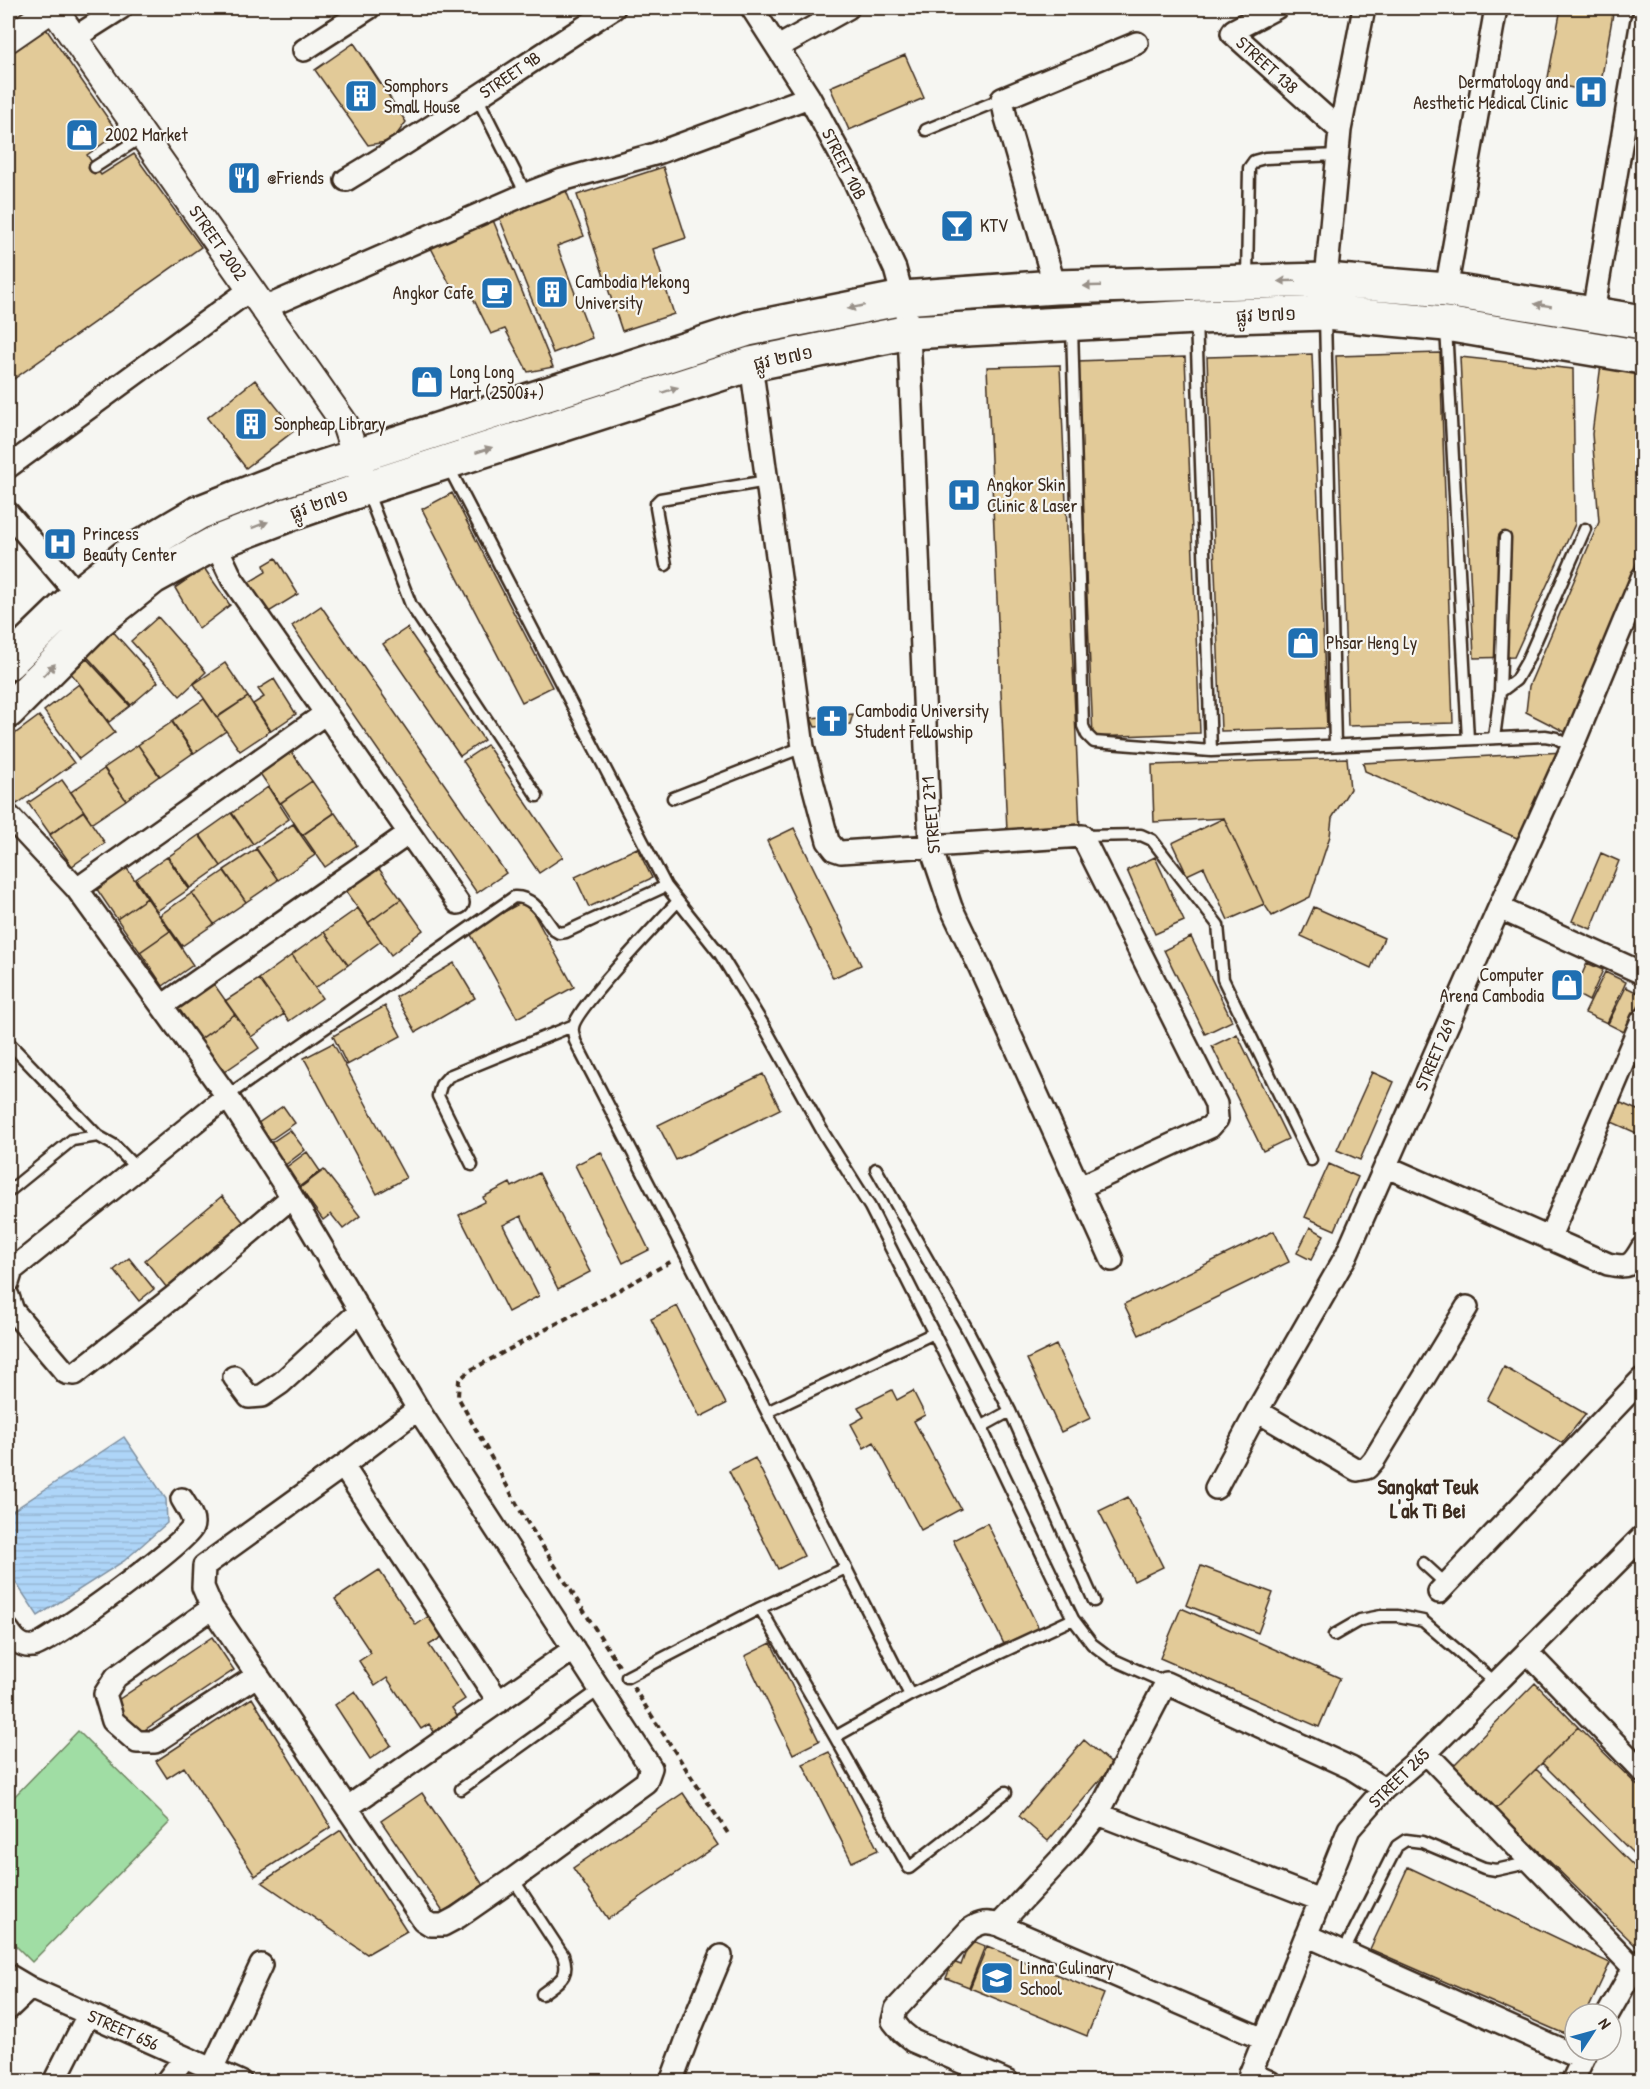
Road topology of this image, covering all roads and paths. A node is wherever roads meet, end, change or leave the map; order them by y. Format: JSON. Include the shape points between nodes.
{"nodes":[{"id":1,"x":53,"y":8,"type":"edge"},
{"id":2,"x":121,"y":8,"type":"edge"},
{"id":3,"x":369,"y":8,"type":"edge"},
{"id":4,"x":614,"y":8,"type":"edge"},
{"id":5,"x":752,"y":8,"type":"edge"},
{"id":6,"x":848,"y":8,"type":"edge"},
{"id":7,"x":1276,"y":8,"type":"edge"},
{"id":8,"x":1364,"y":8,"type":"edge"},
{"id":9,"x":1496,"y":8,"type":"edge"},
{"id":10,"x":1642,"y":20,"type":"edge"},
{"id":11,"x":74,"y":38,"type":"junction"},
{"id":12,"x":8,"y":39,"type":"edge"},
{"id":13,"x":1137,"y":43,"type":"dead end"},
{"id":14,"x":778,"y":47,"type":"junction"},
{"id":15,"x":304,"y":50,"type":"dead end"},
{"id":16,"x":477,"y":97,"type":"junction"},
{"id":17,"x":809,"y":97,"type":"junction"},
{"id":18,"x":1002,"y":99,"type":"junction"},
{"id":19,"x":926,"y":130,"type":"dead end"},
{"id":20,"x":1340,"y":130,"type":"junction"},
{"id":21,"x":143,"y":136,"type":"junction"},
{"id":22,"x":1338,"y":155,"type":"junction"},
{"id":23,"x":95,"y":167,"type":"dead end"},
{"id":24,"x":346,"y":180,"type":"dead end"},
{"id":25,"x":526,"y":194,"type":"junction"},
{"id":26,"x":1326,"y":280,"type":"junction"},
{"id":27,"x":1055,"y":287,"type":"junction"},
{"id":28,"x":1446,"y":290,"type":"junction"},
{"id":29,"x":903,"y":298,"type":"junction"},
{"id":30,"x":257,"y":299,"type":"junction"},
{"id":31,"x":1248,"y":299,"type":"junction"},
{"id":32,"x":1195,"y":300,"type":"junction"},
{"id":33,"x":1593,"y":313,"type":"junction"},
{"id":34,"x":1325,"y":314,"type":"junction"},
{"id":35,"x":1642,"y":322,"type":"edge"},
{"id":36,"x":1071,"y":324,"type":"junction"},
{"id":37,"x":1446,"y":324,"type":"junction"},
{"id":38,"x":909,"y":332,"type":"junction"},
{"id":39,"x":1642,"y":357,"type":"edge"},
{"id":40,"x":751,"y":364,"type":"junction"},
{"id":41,"x":440,"y":447,"type":"junction"},
{"id":42,"x":356,"y":456,"type":"junction"},
{"id":43,"x":8,"y":467,"type":"edge"},
{"id":44,"x":767,"y":481,"type":"junction"},
{"id":45,"x":366,"y":488,"type":"junction"},
{"id":46,"x":8,"y":513,"type":"edge"},
{"id":47,"x":1585,"y":529,"type":"dead end"},
{"id":48,"x":1504,"y":538,"type":"dead end"},
{"id":49,"x":215,"y":543,"type":"junction"},
{"id":50,"x":666,"y":566,"type":"dead end"},
{"id":51,"x":1642,"y":578,"type":"edge"},
{"id":52,"x":78,"y":595,"type":"junction"},
{"id":53,"x":8,"y":663,"type":"edge"},
{"id":54,"x":1500,"y":692,"type":"junction"},
{"id":55,"x":8,"y":711,"type":"edge"},
{"id":56,"x":326,"y":713,"type":"junction"},
{"id":57,"x":1494,"y":738,"type":"junction"},
{"id":58,"x":1468,"y":739,"type":"junction"},
{"id":59,"x":1335,"y":745,"type":"junction"},
{"id":60,"x":803,"y":747,"type":"junction"},
{"id":61,"x":1572,"y":747,"type":"junction"},
{"id":62,"x":1211,"y":751,"type":"junction"},
{"id":63,"x":537,"y":796,"type":"dead end"},
{"id":64,"x":672,"y":798,"type":"dead end"},
{"id":65,"x":8,"y":815,"type":"edge"},
{"id":66,"x":410,"y":833,"type":"junction"},
{"id":67,"x":1082,"y":836,"type":"junction"},
{"id":68,"x":930,"y":845,"type":"junction"},
{"id":69,"x":666,"y":886,"type":"junction"},
{"id":70,"x":77,"y":889,"type":"junction"},
{"id":71,"x":678,"y":901,"type":"junction"},
{"id":72,"x":458,"y":903,"type":"dead end"},
{"id":73,"x":1498,"y":908,"type":"junction"},
{"id":74,"x":1642,"y":974,"type":"edge"},
{"id":75,"x":162,"y":1006,"type":"junction"},
{"id":76,"x":1642,"y":1020,"type":"edge"},
{"id":77,"x":573,"y":1026,"type":"junction"},
{"id":78,"x":8,"y":1042,"type":"edge"},
{"id":79,"x":227,"y":1096,"type":"junction"},
{"id":80,"x":98,"y":1136,"type":"junction"},
{"id":81,"x":1311,"y":1160,"type":"dead end"},
{"id":82,"x":472,"y":1165,"type":"dead end"},
{"id":83,"x":1387,"y":1167,"type":"junction"},
{"id":84,"x":137,"y":1169,"type":"junction"},
{"id":85,"x":876,"y":1169,"type":"dead end"},
{"id":86,"x":1080,"y":1186,"type":"junction"},
{"id":87,"x":8,"y":1192,"type":"edge"},
{"id":88,"x":292,"y":1197,"type":"junction"},
{"id":89,"x":1549,"y":1239,"type":"junction"},
{"id":90,"x":1642,"y":1248,"type":"edge"},
{"id":91,"x":686,"y":1254,"type":"junction"},
{"id":92,"x":1112,"y":1260,"type":"dead end"},
{"id":93,"x":8,"y":1283,"type":"edge"},
{"id":94,"x":9,"y":1307,"type":"edge"},
{"id":95,"x":1467,"y":1307,"type":"dead end"},
{"id":96,"x":360,"y":1311,"type":"junction"},
{"id":97,"x":934,"y":1333,"type":"junction"},
{"id":98,"x":234,"y":1377,"type":"dead end"},
{"id":99,"x":1642,"y":1379,"type":"edge"},
{"id":100,"x":418,"y":1409,"type":"junction"},
{"id":101,"x":1010,"y":1411,"type":"junction"},
{"id":102,"x":1257,"y":1411,"type":"junction"},
{"id":103,"x":767,"y":1412,"type":"junction"},
{"id":104,"x":981,"y":1427,"type":"junction"},
{"id":105,"x":343,"y":1466,"type":"junction"},
{"id":106,"x":1216,"y":1488,"type":"dead end"},
{"id":107,"x":182,"y":1499,"type":"dead end"},
{"id":108,"x":1640,"y":1546,"type":"edge"},
{"id":109,"x":1423,"y":1563,"type":"dead end"},
{"id":110,"x":846,"y":1568,"type":"junction"},
{"id":111,"x":1442,"y":1588,"type":"joint"},
{"id":112,"x":1094,"y":1601,"type":"dead end"},
{"id":113,"x":212,"y":1608,"type":"junction"},
{"id":114,"x":760,"y":1608,"type":"junction"},
{"id":115,"x":1073,"y":1619,"type":"junction"},
{"id":116,"x":8,"y":1630,"type":"edge"},
{"id":117,"x":1334,"y":1635,"type":"dead end"},
{"id":118,"x":574,"y":1649,"type":"junction"},
{"id":119,"x":1527,"y":1652,"type":"junction"},
{"id":120,"x":258,"y":1675,"type":"junction"},
{"id":121,"x":627,"y":1677,"type":"junction"},
{"id":122,"x":1166,"y":1683,"type":"junction"},
{"id":123,"x":1496,"y":1683,"type":"junction"},
{"id":124,"x":599,"y":1690,"type":"junction"},
{"id":125,"x":910,"y":1695,"type":"junction"},
{"id":126,"x":499,"y":1702,"type":"junction"},
{"id":127,"x":835,"y":1737,"type":"junction"},
{"id":128,"x":1426,"y":1753,"type":"junction"},
{"id":129,"x":1642,"y":1771,"type":"edge"},
{"id":130,"x":461,"y":1789,"type":"dead end"},
{"id":131,"x":1384,"y":1789,"type":"junction"},
{"id":132,"x":1006,"y":1792,"type":"dead end"},
{"id":133,"x":348,"y":1806,"type":"junction"},
{"id":134,"x":1098,"y":1814,"type":"junction"},
{"id":135,"x":729,"y":1835,"type":"dead end"},
{"id":136,"x":1532,"y":1862,"type":"junction"},
{"id":137,"x":513,"y":1880,"type":"junction"},
{"id":138,"x":1320,"y":1900,"type":"junction"},
{"id":139,"x":999,"y":1925,"type":"junction"},
{"id":140,"x":1306,"y":1935,"type":"junction"},
{"id":141,"x":1343,"y":1953,"type":"junction"},
{"id":142,"x":722,"y":1956,"type":"dead end"},
{"id":143,"x":1638,"y":1964,"type":"edge"},
{"id":144,"x":261,"y":1965,"type":"dead end"},
{"id":145,"x":8,"y":1975,"type":"edge"},
{"id":146,"x":30,"y":1988,"type":"junction"},
{"id":147,"x":542,"y":1994,"type":"dead end"},
{"id":148,"x":1615,"y":2002,"type":"edge"},
{"id":149,"x":8,"y":2009,"type":"edge"},
{"id":150,"x":88,"y":2015,"type":"junction"},
{"id":151,"x":1263,"y":2039,"type":"junction"},
{"id":152,"x":1563,"y":2045,"type":"edge"},
{"id":153,"x":185,"y":2057,"type":"junction"},
{"id":154,"x":1581,"y":2062,"type":"edge"},
{"id":155,"x":212,"y":2069,"type":"junction"},
{"id":156,"x":1248,"y":2077,"type":"edge"},
{"id":157,"x":54,"y":2082,"type":"edge"},
{"id":158,"x":166,"y":2082,"type":"edge"},
{"id":159,"x":241,"y":2082,"type":"edge"},
{"id":160,"x":671,"y":2082,"type":"edge"},
{"id":161,"x":1008,"y":2082,"type":"edge"},
{"id":162,"x":1270,"y":2082,"type":"edge"},
{"id":163,"x":1572,"y":2082,"type":"edge"}],
"edges":[{"from":1,"to":11,"type":"street","name":"STREET 2002"},
{"from":1,"to":12,"type":"street"},
{"from":2,"to":11,"type":"street"},
{"from":3,"to":15,"type":"street"},
{"from":4,"to":16,"type":"street","name":"STREET 9B"},
{"from":5,"to":14,"type":"street","name":"STREET 10B"},
{"from":6,"to":14,"type":"street"},
{"from":7,"to":20,"type":"street","name":"STREET 138","via":[[1232,33]]},
{"from":8,"to":20,"type":"street"},
{"from":9,"to":28,"type":"street"},
{"from":10,"to":33,"type":"street"},
{"from":11,"to":21,"type":"street","name":"STREET 2002"},
{"from":13,"to":18,"type":"street"},
{"from":14,"to":17,"type":"street","name":"STREET 10B"},
{"from":16,"to":24,"type":"street","name":"STREET 9B"},
{"from":16,"to":25,"type":"lane"},
{"from":17,"to":25,"type":"street","via":[[655,154]]},
{"from":17,"to":29,"type":"street","name":"STREET 10B","via":[[853,178],[895,269]]},
{"from":18,"to":19,"type":"lane"},
{"from":18,"to":27,"type":"street"},
{"from":20,"to":22,"type":"street"},
{"from":21,"to":23,"type":"lane"},
{"from":21,"to":30,"type":"street","name":"STREET 2002"},
{"from":22,"to":26,"type":"street"},
{"from":22,"to":31,"type":"lane","via":[[1265,158],[1254,161],[1249,168]]},
{"from":25,"to":30,"type":"street"},
{"from":26,"to":28,"type":"main road","name":"ផ្លូវ ២៧១"},
{"from":26,"to":31,"type":"main road","name":"ផ្លូវ ២៧១","one_way":true},
{"from":27,"to":29,"type":"main road","name":"ផ្លូវ ២៧១"},
{"from":32,"to":27,"type":"main road","name":"ផ្លូវ ២៧១","one_way":true},
{"from":33,"to":28,"type":"main road","name":"ផ្លូវ ២៧១","one_way":true},
{"from":29,"to":38,"type":"street","name":"STREET 10B"},
{"from":29,"to":41,"type":"main road","name":"ផ្លូវ ២៧១","one_way":true,"via":[[748,329]]},
{"from":30,"to":42,"type":"street","name":"STREET 2002","via":[[345,424]]},
{"from":30,"to":43,"type":"street"},
{"from":31,"to":32,"type":"main road","name":"ផ្លូវ ២៧១"},
{"from":31,"to":34,"type":"main road","name":"ផ្លូវ ២៧១"},
{"from":32,"to":36,"type":"main road","name":"ផ្លូវ ២៧១"},
{"from":32,"to":62,"type":"lane"},
{"from":33,"to":35,"type":"main road","name":"ផ្លូវ ២៧១"},
{"from":34,"to":37,"type":"main road","name":"ផ្លូវ ២៧១"},
{"from":34,"to":59,"type":"lane"},
{"from":36,"to":38,"type":"main road","name":"ផ្លូវ ២៧១"},
{"from":36,"to":62,"type":"lane","via":[[1083,726],[1094,742]]},
{"from":37,"to":39,"type":"main road","name":"ផ្លូវ ២៧១"},
{"from":37,"to":58,"type":"lane"},
{"from":38,"to":40,"type":"main road","name":"ផ្លូវ ២៧១"},
{"from":38,"to":68,"type":"street","name":"STREET 271"},
{"from":41,"to":40,"type":"main road","name":"ផ្លូវ ២៧១","one_way":true},
{"from":40,"to":44,"type":"street"},
{"from":41,"to":42,"type":"main road","name":"ផ្លូវ ២៧១"},
{"from":41,"to":45,"type":"main road","name":"ផ្លូវ ២៧១"},
{"from":41,"to":69,"type":"lane"},
{"from":42,"to":45,"type":"street","name":"STREET 2002"},
{"from":42,"to":52,"type":"main road","name":"ផ្លូវ ២៧១","via":[[198,513],[132,552]]},
{"from":44,"to":50,"type":"lane","via":[[660,499],[656,508]]},
{"from":44,"to":60,"type":"street"},
{"from":49,"to":45,"type":"main road","name":"ផ្លូវ ២៧១","one_way":true},
{"from":45,"to":63,"type":"lane","via":[[411,605]]},
{"from":46,"to":52,"type":"street"},
{"from":47,"to":54,"type":"lane","via":[[1527,661],[1516,680]]},
{"from":48,"to":54,"type":"lane"},
{"from":55,"to":49,"type":"main road","name":"ផ្លូវ ២៧១","one_way":true,"via":[[98,621],[153,577]]},
{"from":49,"to":56,"type":"street","via":[[232,579]]},
{"from":51,"to":61,"type":"street","name":"STREET 269"},
{"from":52,"to":53,"type":"main road","name":"ផ្លូវ ២៧១"},
{"from":54,"to":57,"type":"lane"},
{"from":56,"to":66,"type":"street"},
{"from":56,"to":70,"type":"street"},
{"from":57,"to":58,"type":"lane"},
{"from":57,"to":61,"type":"lane","via":[[1545,736]]},
{"from":58,"to":59,"type":"lane"},
{"from":59,"to":62,"type":"lane"},
{"from":60,"to":64,"type":"lane"},
{"from":60,"to":68,"type":"street","via":[[828,841],[835,850]]},
{"from":61,"to":73,"type":"street","name":"STREET 269"},
{"from":65,"to":70,"type":"street"},
{"from":66,"to":72,"type":"street"},
{"from":66,"to":75,"type":"street"},
{"from":67,"to":68,"type":"street"},
{"from":67,"to":81,"type":"lane","via":[[1141,835],[1152,840],[1218,925],[1223,979]]},
{"from":67,"to":86,"type":"street","via":[[1216,1104],[1217,1119],[1210,1127]]},
{"from":68,"to":86,"type":"street","name":"STREET 271","via":[[951,908]]},
{"from":69,"to":71,"type":"lane"},
{"from":69,"to":79,"type":"lane","via":[[559,933],[532,902],[523,896],[514,897]]},
{"from":70,"to":75,"type":"street"},
{"from":71,"to":77,"type":"lane","via":[[617,967]]},
{"from":71,"to":97,"type":"lane","via":[[720,954],[764,1026],[870,1207]]},
{"from":73,"to":74,"type":"street"},
{"from":73,"to":83,"type":"street","name":"STREET 269"},
{"from":75,"to":79,"type":"street"},
{"from":76,"to":89,"type":"street"},
{"from":77,"to":82,"type":"lane","via":[[449,1076],[441,1085],[438,1096]]},
{"from":77,"to":91,"type":"lane","via":[[575,1041]]},
{"from":78,"to":80,"type":"lane"},
{"from":79,"to":84,"type":"street"},
{"from":79,"to":88,"type":"street"},
{"from":80,"to":84,"type":"lane","via":[[114,1145]]},
{"from":80,"to":87,"type":"lane","via":[[72,1140]]},
{"from":83,"to":89,"type":"street"},
{"from":83,"to":102,"type":"street","name":"STREET 269","via":[[1346,1256]]},
{"from":84,"to":93,"type":"street","via":[[12,1270]]},
{"from":85,"to":101,"type":"lane"},
{"from":86,"to":92,"type":"street","name":"STREET 271"},
{"from":88,"to":94,"type":"street","via":[[75,1374],[66,1373]]},
{"from":88,"to":96,"type":"street"},
{"from":89,"to":90,"type":"street","via":[[1624,1267]]},
{"from":91,"to":103,"type":"lane"},
{"from":91,"to":121,"type":"path","via":[[469,1371],[459,1380],[458,1397],[524,1517]]},
{"from":95,"to":102,"type":"street","via":[[1366,1468],[1357,1470]]},
{"from":96,"to":98,"type":"street","via":[[262,1396],[249,1397]]},
{"from":96,"to":100,"type":"street"},
{"from":97,"to":103,"type":"lane"},
{"from":97,"to":104,"type":"lane"},
{"from":99,"to":111,"type":"street"},
{"from":100,"to":105,"type":"street"},
{"from":100,"to":118,"type":"street"},
{"from":101,"to":104,"type":"lane"},
{"from":101,"to":112,"type":"lane"},
{"from":102,"to":106,"type":"street","name":"STREET 269"},
{"from":103,"to":110,"type":"lane"},
{"from":104,"to":115,"type":"lane"},
{"from":105,"to":113,"type":"street","via":[[204,1566],[203,1587]]},
{"from":105,"to":126,"type":"street"},
{"from":107,"to":116,"type":"street","via":[[193,1527],[153,1563],[36,1646],[17,1642]]},
{"from":108,"to":119,"type":"street","name":"STREET 265"},
{"from":109,"to":111,"type":"lane"},
{"from":110,"to":114,"type":"lane"},
{"from":110,"to":125,"type":"lane"},
{"from":113,"to":120,"type":"street"},
{"from":113,"to":120,"type":"street","via":[[116,1677],[105,1694],[113,1721],[137,1742],[155,1742]]},
{"from":114,"to":121,"type":"lane"},
{"from":114,"to":127,"type":"lane"},
{"from":115,"to":122,"type":"lane","via":[[1092,1644],[1112,1659]]},
{"from":115,"to":125,"type":"lane"},
{"from":117,"to":123,"type":"lane","via":[[1360,1620],[1381,1616],[1424,1621]]},
{"from":118,"to":124,"type":"street"},
{"from":118,"to":126,"type":"street"},
{"from":119,"to":123,"type":"street","name":"STREET 265"},
{"from":119,"to":129,"type":"street"},
{"from":120,"to":133,"type":"street"},
{"from":121,"to":135,"type":"path"},
{"from":122,"to":131,"type":"street","via":[[1351,1768]]},
{"from":122,"to":134,"type":"street"},
{"from":123,"to":128,"type":"street","name":"STREET 265"},
{"from":124,"to":130,"type":"lane"},
{"from":124,"to":137,"type":"street","via":[[651,1768],[646,1782]]},
{"from":125,"to":127,"type":"lane"},
{"from":126,"to":133,"type":"street"},
{"from":127,"to":132,"type":"lane","via":[[909,1868]]},
{"from":128,"to":131,"type":"street","name":"STREET 265"},
{"from":128,"to":136,"type":"street"},
{"from":131,"to":138,"type":"street","name":"STREET 265","via":[[1349,1828]]},
{"from":133,"to":137,"type":"street","via":[[423,1920],[431,1925],[443,1925],[458,1917]]},
{"from":134,"to":138,"type":"street"},
{"from":134,"to":139,"type":"street"},
{"from":136,"to":141,"type":"lane","via":[[1496,1870],[1484,1868],[1422,1842],[1406,1840],[1397,1846]]},
{"from":136,"to":143,"type":"street"},
{"from":137,"to":147,"type":"lane","via":[[567,1966],[565,1976]]},
{"from":138,"to":140,"type":"street","name":"STREET 265"},
{"from":139,"to":151,"type":"street"},
{"from":139,"to":161,"type":"street","via":[[980,1923],[970,1929],[896,2009],[893,2021],[913,2041]]},
{"from":140,"to":141,"type":"street"},
{"from":140,"to":151,"type":"street","name":"STREET 265"},
{"from":141,"to":152,"type":"street"},
{"from":142,"to":160,"type":"street"},
{"from":143,"to":148,"type":"street"},
{"from":144,"to":155,"type":"street"},
{"from":145,"to":146,"type":"street","name":"STREET 656"},
{"from":146,"to":149,"type":"street"},
{"from":146,"to":150,"type":"street","name":"STREET 656"},
{"from":150,"to":153,"type":"street","name":"STREET 656"},
{"from":150,"to":157,"type":"street"},
{"from":151,"to":156,"type":"street","name":"STREET 265"},
{"from":153,"to":155,"type":"street","name":"STREET 656"},
{"from":153,"to":158,"type":"street"},
{"from":154,"to":163,"type":"street"},
{"from":155,"to":159,"type":"street","name":"STREET 656"},
{"from":156,"to":162,"type":"street"}]}
